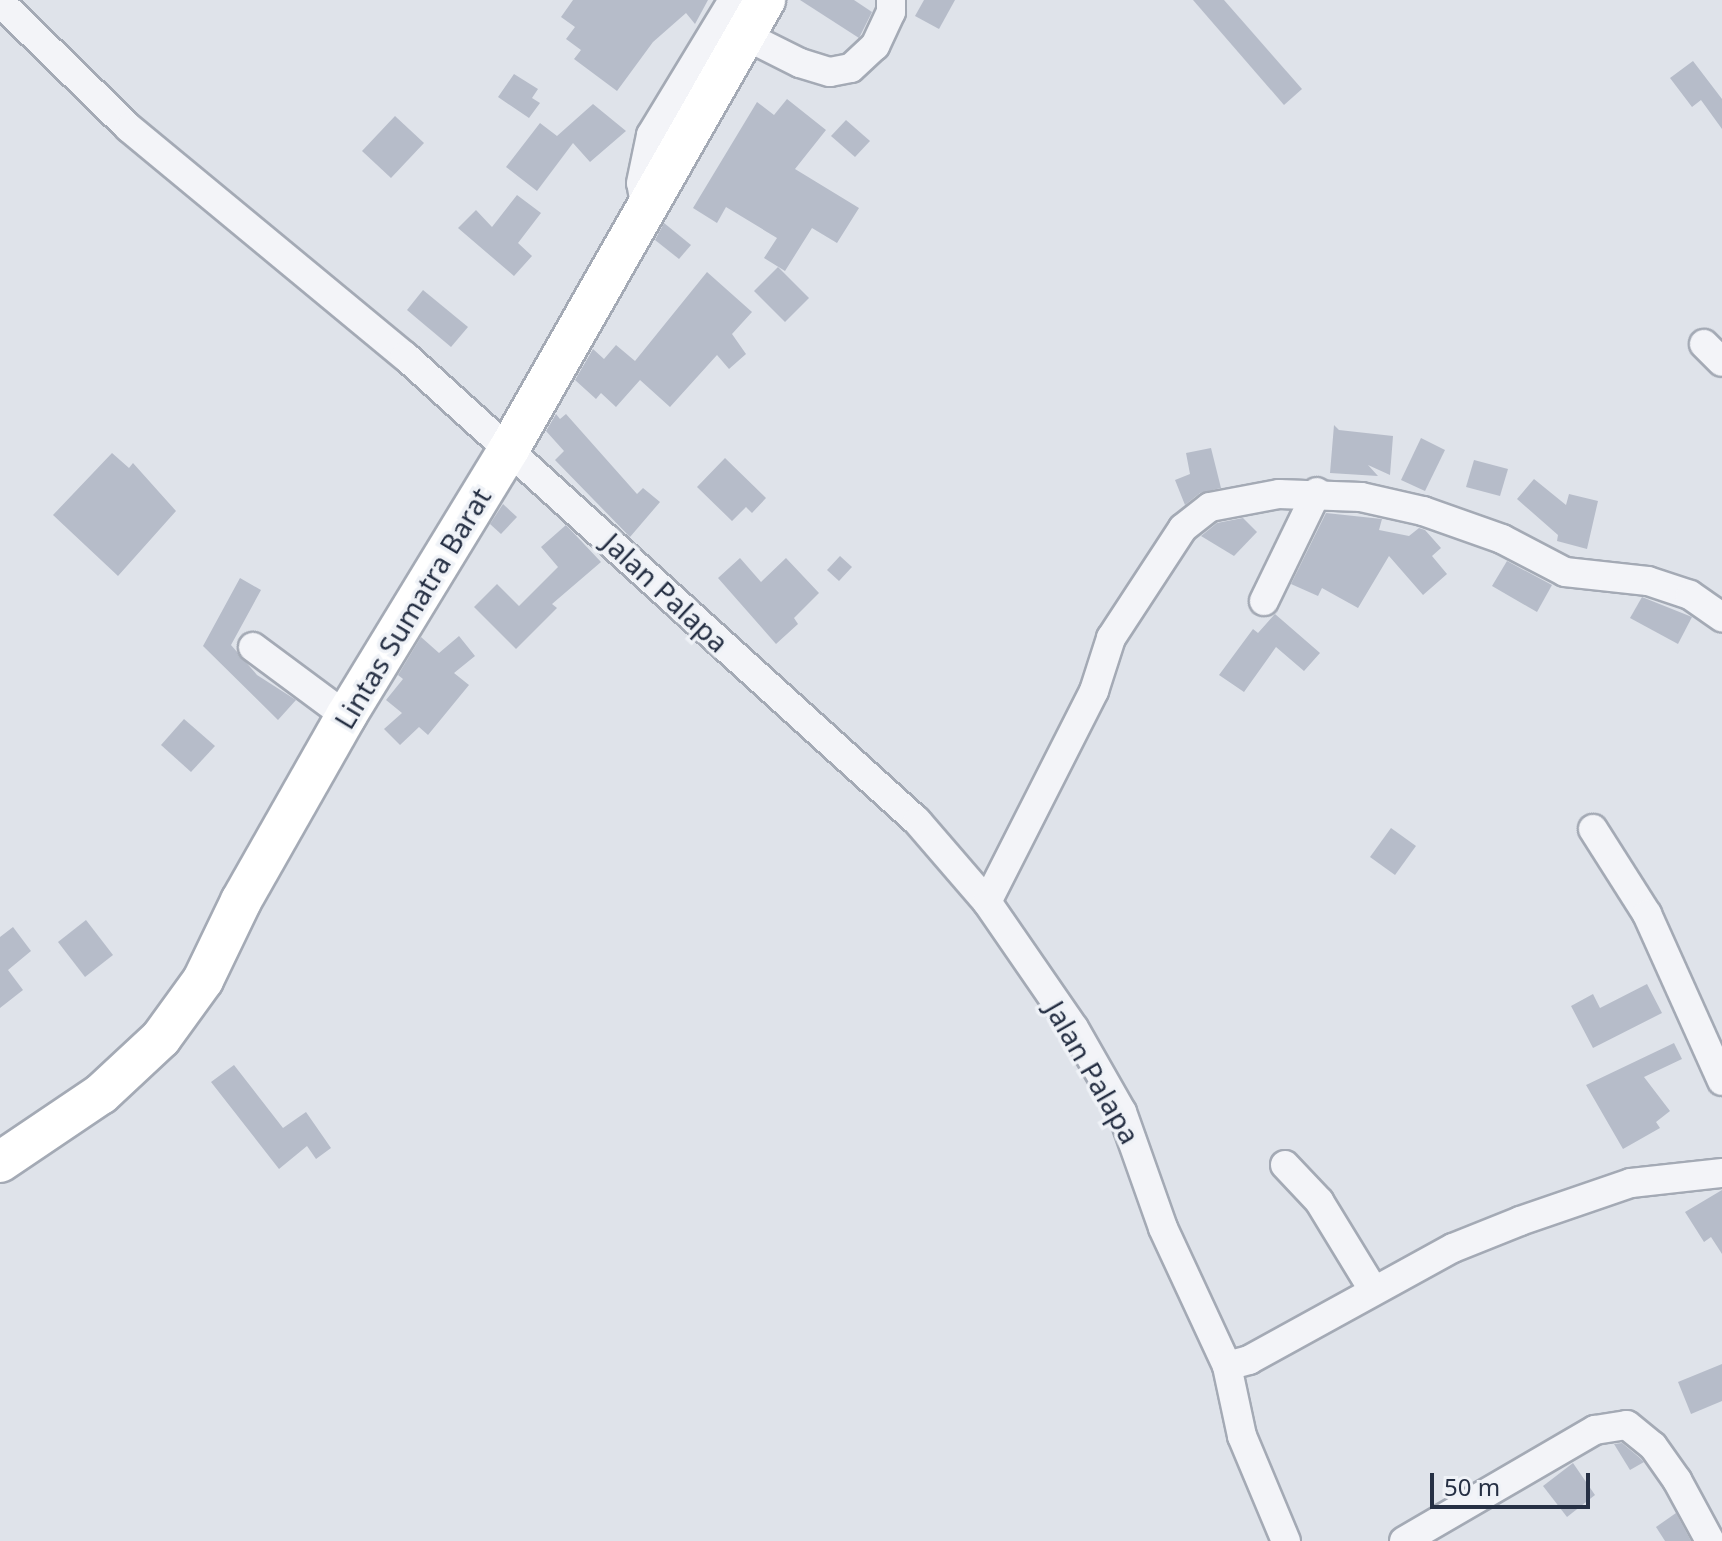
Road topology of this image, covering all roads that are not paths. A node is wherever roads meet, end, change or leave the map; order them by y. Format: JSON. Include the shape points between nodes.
{"nodes":[{"id":1,"x":765,"y":0,"type":"edge"},
{"id":2,"x":891,"y":0,"type":"edge"},
{"id":3,"x":0,"y":2,"type":"edge"},
{"id":4,"x":740,"y":18,"type":"edge"},
{"id":5,"x":509,"y":449,"type":"junction"},
{"id":6,"x":1317,"y":492,"type":"junction"},
{"id":7,"x":1264,"y":601,"type":"dead end"},
{"id":8,"x":1722,"y":617,"type":"edge"},
{"id":9,"x":253,"y":647,"type":"dead end"},
{"id":10,"x":346,"y":716,"type":"junction"},
{"id":11,"x":1593,"y":829,"type":"dead end"},
{"id":12,"x":987,"y":902,"type":"junction"},
{"id":13,"x":1722,"y":1081,"type":"edge"},
{"id":14,"x":0,"y":1162,"type":"edge"},
{"id":15,"x":1285,"y":1165,"type":"dead end"},
{"id":16,"x":1722,"y":1173,"type":"edge"},
{"id":17,"x":1374,"y":1291,"type":"junction"},
{"id":18,"x":1227,"y":1366,"type":"junction"},
{"id":19,"x":1286,"y":1541,"type":"edge"},
{"id":20,"x":1404,"y":1541,"type":"edge"},
{"id":21,"x":1710,"y":1541,"type":"edge"}],
"edges":[{"from":1,"to":4,"type":"highway","name":"Lintas Sumatra Barat"},
{"from":2,"to":4,"type":"street","via":[[875,46],[851,68],[830,72],[800,63]]},
{"from":3,"to":5,"type":"street","name":"Jalan Palapa","via":[[129,128]]},
{"from":4,"to":5,"type":"highway","name":"Lintas Sumatra Barat","via":[[646,210]]},
{"from":5,"to":10,"type":"highway","name":"Lintas Sumatra Barat"},
{"from":5,"to":12,"type":"street","name":"Jalan Palapa","via":[[917,821]]},
{"from":6,"to":7,"type":"street"},
{"from":6,"to":8,"type":"street","via":[[1423,511],[1515,544],[1565,572],[1648,581],[1690,595]]},
{"from":6,"to":12,"type":"street","via":[[1210,507],[1183,528],[1111,638],[1094,691]]},
{"from":9,"to":10,"type":"street"},
{"from":10,"to":14,"type":"highway","name":"Lintas Sumatra Barat","via":[[241,901],[203,980],[161,1038],[101,1094]]},
{"from":11,"to":13,"type":"street","via":[[1647,914]]},
{"from":12,"to":18,"type":"street","name":"Jalan Palapa","via":[[1074,1028],[1122,1112],[1163,1228]]},
{"from":15,"to":17,"type":"street","via":[[1319,1201]]},
{"from":16,"to":17,"type":"street","via":[[1617,1188],[1453,1248]]},
{"from":17,"to":18,"type":"street","via":[[1249,1360]]},
{"from":18,"to":19,"type":"street","name":"Jalan Palapa","via":[[1242,1436]]},
{"from":20,"to":21,"type":"street","via":[[1595,1430],[1627,1425],[1653,1446]]}]}
